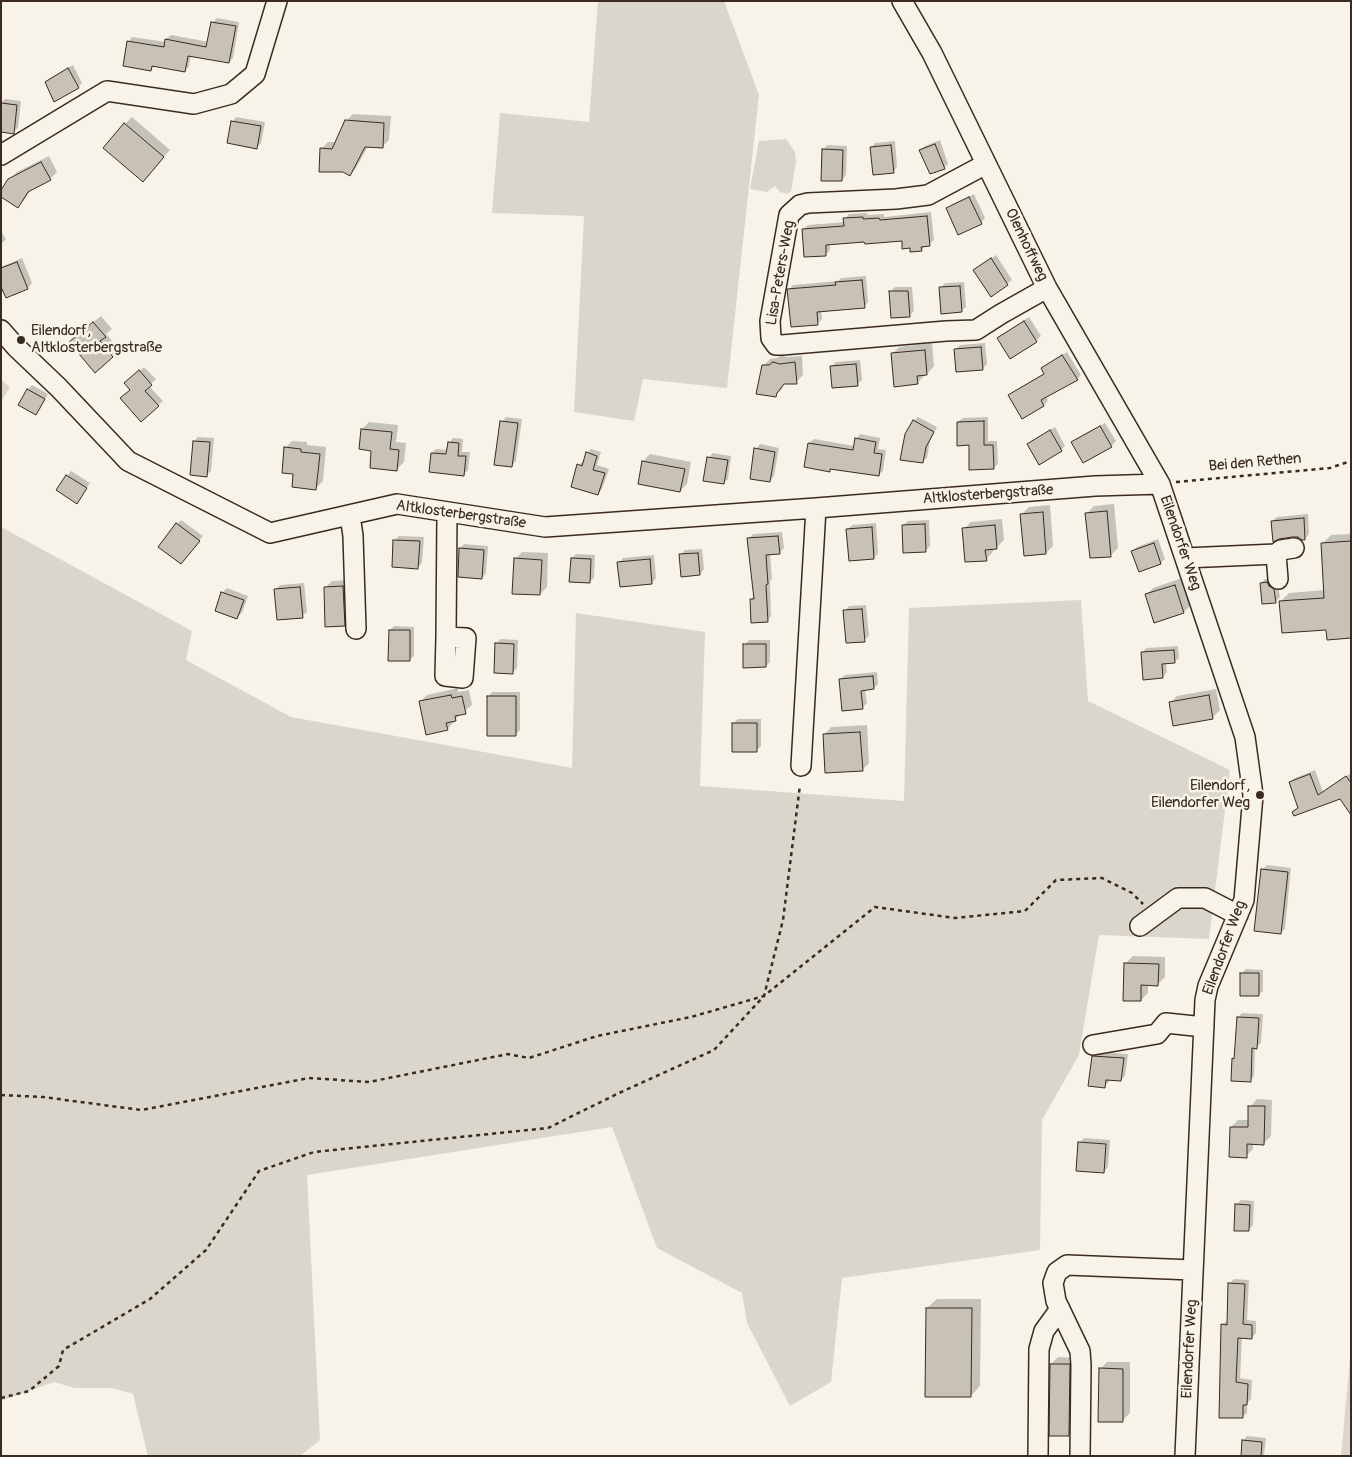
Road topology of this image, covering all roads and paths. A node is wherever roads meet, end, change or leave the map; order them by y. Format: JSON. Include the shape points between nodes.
{"nodes":[{"id":1,"x":277,"y":1,"type":"edge"},
{"id":2,"x":902,"y":1,"type":"edge"},
{"id":3,"x":1,"y":154,"type":"edge"},
{"id":4,"x":986,"y":164,"type":"junction"},
{"id":5,"x":1047,"y":288,"type":"junction"},
{"id":6,"x":1,"y":330,"type":"edge"},
{"id":7,"x":1351,"y":461,"type":"edge"},
{"id":8,"x":1160,"y":484,"type":"junction"},
{"id":9,"x":816,"y":508,"type":"junction"},
{"id":10,"x":447,"y":512,"type":"junction"},
{"id":11,"x":350,"y":515,"type":"junction"},
{"id":12,"x":1294,"y":548,"type":"dead end"},
{"id":13,"x":1276,"y":554,"type":"junction"},
{"id":14,"x":1185,"y":558,"type":"junction"},
{"id":15,"x":1278,"y":579,"type":"dead end"},
{"id":16,"x":356,"y":629,"type":"dead end"},
{"id":17,"x":446,"y":637,"type":"dead end"},
{"id":18,"x":801,"y":776,"type":"joint"},
{"id":19,"x":1238,"y":915,"type":"junction"},
{"id":20,"x":1147,"y":921,"type":"joint"},
{"id":21,"x":764,"y":996,"type":"junction"},
{"id":22,"x":1204,"y":1027,"type":"junction"},
{"id":23,"x":1093,"y":1045,"type":"dead end"},
{"id":24,"x":1,"y":1095,"type":"edge"},
{"id":25,"x":1193,"y":1270,"type":"junction"},
{"id":26,"x":1060,"y":1309,"type":"junction"},
{"id":27,"x":1,"y":1398,"type":"edge"},
{"id":28,"x":1038,"y":1456,"type":"edge"},
{"id":29,"x":1080,"y":1456,"type":"edge"},
{"id":30,"x":1185,"y":1456,"type":"edge"}],
"edges":[{"from":1,"to":3,"type":"street","via":[[255,74],[231,94],[194,104],[107,91]]},
{"from":2,"to":4,"type":"street","name":"Olenhoffweg","via":[[932,53]]},
{"from":4,"to":5,"type":"street","name":"Olenhoffweg"},
{"from":4,"to":5,"type":"street","name":"Lisa-Peters-Weg","via":[[928,195],[800,205],[789,215],[770,321],[771,338],[776,345],[782,345],[976,330]]},
{"from":5,"to":8,"type":"street","name":"Olenhoffweg"},
{"from":6,"to":11,"type":"street","name":"Altklosterbergstraße","via":[[128,461],[270,533]]},
{"from":7,"to":8,"type":"path","name":"Bei den Rethen","via":[[1330,468]]},
{"from":8,"to":9,"type":"street","name":"Altklosterbergstraße","via":[[1095,486]]},
{"from":8,"to":14,"type":"street","name":"Eilendorfer Weg"},
{"from":9,"to":10,"type":"street","name":"Altklosterbergstraße","via":[[545,526]]},
{"from":9,"to":18,"type":"street"},
{"from":10,"to":11,"type":"street","name":"Altklosterbergstraße","via":[[397,504]]},
{"from":10,"to":17,"type":"street"},
{"from":11,"to":16,"type":"street"},
{"from":12,"to":13,"type":"street"},
{"from":13,"to":14,"type":"street"},
{"from":13,"to":15,"type":"street"},
{"from":14,"to":19,"type":"street","name":"Eilendorfer Weg","via":[[1245,737],[1253,795],[1244,900]]},
{"from":18,"to":21,"type":"path","via":[[783,920]]},
{"from":19,"to":20,"type":"street","via":[[1205,898],[1178,898]]},
{"from":19,"to":22,"type":"street","name":"Eilendorfer Weg","via":[[1208,986]]},
{"from":20,"to":21,"type":"path","via":[[1132,893],[1102,878],[1056,880],[1025,911],[955,918],[875,907]]},
{"from":21,"to":24,"type":"path","via":[[691,1017],[597,1036],[529,1058],[508,1054],[369,1082],[309,1078],[141,1110]]},
{"from":21,"to":27,"type":"path","via":[[714,1050],[548,1128],[314,1152],[259,1171],[206,1250],[150,1299],[63,1350],[59,1366],[28,1391]]},
{"from":22,"to":23,"type":"street","via":[[1166,1023],[1157,1034]]},
{"from":22,"to":25,"type":"street","name":"Eilendorfer Weg"},
{"from":25,"to":26,"type":"street","via":[[1067,1265],[1056,1272],[1053,1283]]},
{"from":25,"to":30,"type":"street","name":"Eilendorfer Weg"},
{"from":26,"to":28,"type":"street","via":[[1044,1331],[1039,1349]]},
{"from":26,"to":29,"type":"street","via":[[1080,1352]]}]}
